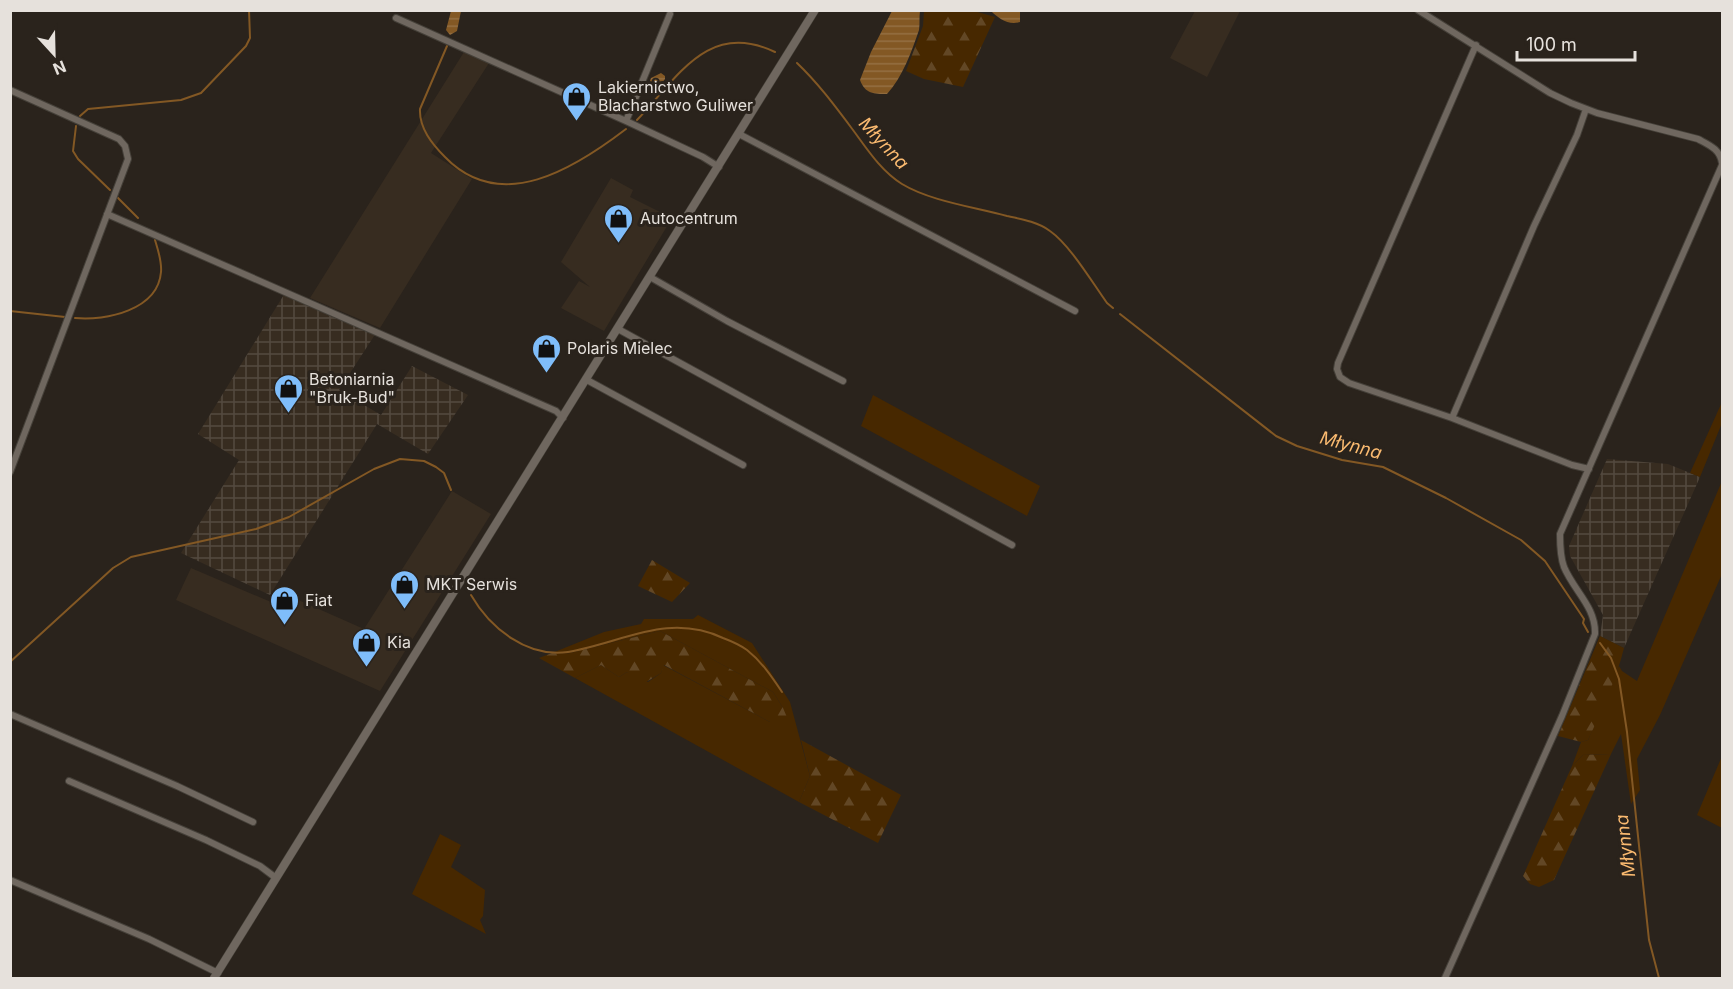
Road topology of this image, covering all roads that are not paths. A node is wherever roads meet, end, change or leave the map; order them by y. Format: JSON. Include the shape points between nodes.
{"nodes":[{"id":1,"x":815,"y":10,"type":"edge"},
{"id":2,"x":1418,"y":10,"type":"edge"},
{"id":3,"x":670,"y":14,"type":"dead end"},
{"id":4,"x":396,"y":18,"type":"dead end"},
{"id":5,"x":1476,"y":45,"type":"junction"},
{"id":6,"x":10,"y":90,"type":"edge"},
{"id":7,"x":1586,"y":109,"type":"junction"},
{"id":8,"x":626,"y":121,"type":"junction"},
{"id":9,"x":739,"y":134,"type":"junction"},
{"id":10,"x":1722,"y":164,"type":"edge"},
{"id":11,"x":719,"y":167,"type":"junction"},
{"id":12,"x":107,"y":214,"type":"junction"},
{"id":13,"x":650,"y":278,"type":"junction"},
{"id":14,"x":1074,"y":311,"type":"dead end"},
{"id":15,"x":618,"y":329,"type":"junction"},
{"id":16,"x":587,"y":380,"type":"junction"},
{"id":17,"x":843,"y":381,"type":"dead end"},
{"id":18,"x":563,"y":418,"type":"junction"},
{"id":19,"x":1452,"y":418,"type":"junction"},
{"id":20,"x":743,"y":465,"type":"dead end"},
{"id":21,"x":1589,"y":469,"type":"junction"},
{"id":22,"x":10,"y":472,"type":"edge"},
{"id":23,"x":1012,"y":545,"type":"dead end"},
{"id":24,"x":10,"y":714,"type":"edge"},
{"id":25,"x":69,"y":780,"type":"dead end"},
{"id":26,"x":253,"y":822,"type":"dead end"},
{"id":27,"x":276,"y":878,"type":"junction"},
{"id":28,"x":10,"y":880,"type":"edge"},
{"id":29,"x":216,"y":976,"type":"edge"},
{"id":30,"x":1445,"y":978,"type":"edge"}],
"edges":[{"from":1,"to":9,"type":"street"},
{"from":2,"to":5,"type":"street"},
{"from":3,"to":8,"type":"street"},
{"from":4,"to":8,"type":"street"},
{"from":5,"to":7,"type":"street","via":[[1550,93]]},
{"from":5,"to":19,"type":"street","via":[[1337,369],[1349,383]]},
{"from":6,"to":12,"type":"street","via":[[119,139],[125,146],[128,159]]},
{"from":7,"to":10,"type":"street","via":[[1698,139],[1721,155]]},
{"from":7,"to":19,"type":"street"},
{"from":8,"to":11,"type":"street"},
{"from":9,"to":11,"type":"street"},
{"from":9,"to":14,"type":"street"},
{"from":10,"to":21,"type":"street"},
{"from":11,"to":13,"type":"street"},
{"from":12,"to":18,"type":"street","via":[[556,411]]},
{"from":12,"to":22,"type":"street"},
{"from":13,"to":15,"type":"street"},
{"from":13,"to":17,"type":"street"},
{"from":15,"to":16,"type":"street"},
{"from":15,"to":23,"type":"street"},
{"from":16,"to":18,"type":"street"},
{"from":16,"to":20,"type":"street"},
{"from":18,"to":27,"type":"street"},
{"from":19,"to":21,"type":"street"},
{"from":21,"to":30,"type":"street","via":[[1560,534],[1560,552],[1564,567],[1592,611],[1595,634]]},
{"from":24,"to":26,"type":"street"},
{"from":25,"to":27,"type":"street","via":[[206,840]]},
{"from":27,"to":29,"type":"street"},
{"from":28,"to":29,"type":"street","via":[[149,939]]}]}
